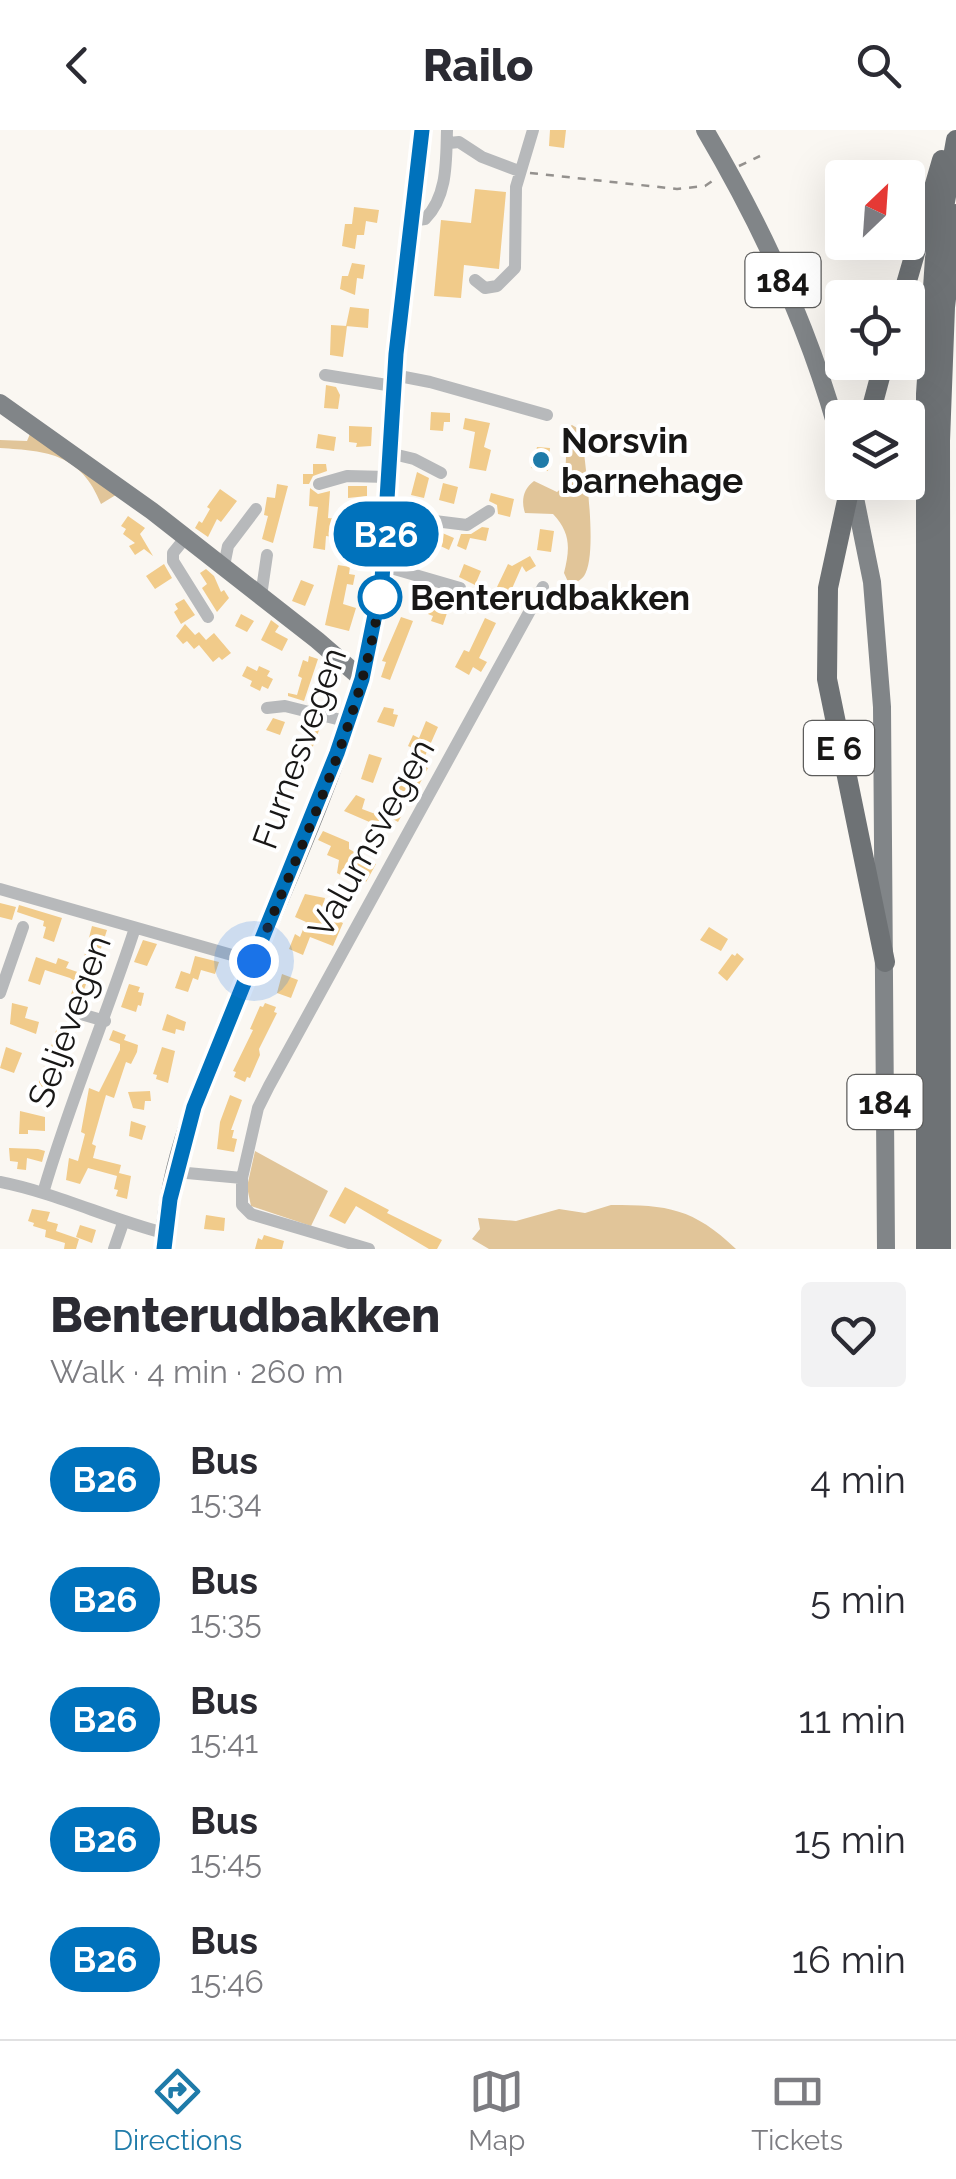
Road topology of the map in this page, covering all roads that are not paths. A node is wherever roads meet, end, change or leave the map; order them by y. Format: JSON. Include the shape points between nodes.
{"nodes":[{"id":1,"x":422,"y":130,"type":"edge"},
{"id":2,"x":533,"y":130,"type":"edge"},
{"id":3,"x":705,"y":130,"type":"edge"},
{"id":4,"x":954,"y":130,"type":"edge"},
{"id":5,"x":448,"y":137,"type":"edge"},
{"id":6,"x":956,"y":140,"type":"edge"},
{"id":7,"x":519,"y":171,"type":"junction"},
{"id":8,"x":956,"y":214,"type":"edge"},
{"id":9,"x":410,"y":221,"type":"junction"},
{"id":10,"x":475,"y":280,"type":"dead end"},
{"id":11,"x":907,"y":280,"type":"edge"},
{"id":12,"x":325,"y":375,"type":"dead end"},
{"id":13,"x":394,"y":381,"type":"junction"},
{"id":14,"x":829,"y":400,"type":"edge"},
{"id":15,"x":0,"y":402,"type":"edge"},
{"id":16,"x":547,"y":415,"type":"dead end"},
{"id":17,"x":389,"y":453,"type":"junction"},
{"id":18,"x":442,"y":474,"type":"dead end"},
{"id":19,"x":388,"y":477,"type":"junction"},
{"id":20,"x":319,"y":484,"type":"dead end"},
{"id":21,"x":848,"y":500,"type":"edge"},
{"id":22,"x":856,"y":500,"type":"edge"},
{"id":23,"x":256,"y":509,"type":"dead end"},
{"id":24,"x":489,"y":511,"type":"dead end"},
{"id":25,"x":386,"y":515,"type":"junction"},
{"id":26,"x":228,"y":528,"type":"dead end"},
{"id":27,"x":186,"y":537,"type":"junction"},
{"id":28,"x":228,"y":546,"type":"junction"},
{"id":29,"x":267,"y":555,"type":"dead end"},
{"id":30,"x":224,"y":566,"type":"junction"},
{"id":31,"x":384,"y":566,"type":"junction"},
{"id":32,"x":543,"y":587,"type":"dead end"},
{"id":33,"x":460,"y":588,"type":"dead end"},
{"id":34,"x":261,"y":596,"type":"junction"},
{"id":35,"x":208,"y":617,"type":"dead end"},
{"id":36,"x":362,"y":679,"type":"junction"},
{"id":37,"x":267,"y":708,"type":"dead end"},
{"id":38,"x":348,"y":722,"type":"junction"},
{"id":39,"x":0,"y":890,"type":"edge"},
{"id":40,"x":23,"y":926,"type":"dead end"},
{"id":41,"x":135,"y":928,"type":"junction"},
{"id":42,"x":254,"y":961,"type":"junction"},
{"id":43,"x":885,"y":962,"type":"junction"},
{"id":44,"x":0,"y":993,"type":"edge"},
{"id":45,"x":74,"y":1012,"type":"dead end"},
{"id":46,"x":104,"y":1021,"type":"junction"},
{"id":47,"x":176,"y":1172,"type":"junction"},
{"id":48,"x":242,"y":1178,"type":"junction"},
{"id":49,"x":0,"y":1182,"type":"edge"},
{"id":50,"x":43,"y":1194,"type":"junction"},
{"id":51,"x":123,"y":1223,"type":"junction"},
{"id":52,"x":164,"y":1241,"type":"edge"},
{"id":53,"x":114,"y":1249,"type":"edge"},
{"id":54,"x":369,"y":1249,"type":"edge"},
{"id":55,"x":886,"y":1249,"type":"edge"},
{"id":56,"x":926,"y":1249,"type":"edge"},
{"id":57,"x":941,"y":1249,"type":"edge"}],
"edges":[{"from":1,"to":9,"type":"street","name":"Furnesvegen"},
{"from":2,"to":7,"type":"street"},
{"from":3,"to":14,"type":"main road","number":"184","via":[[792,298]]},
{"from":4,"to":11,"type":"highway"},
{"from":5,"to":7,"type":"street"},
{"from":5,"to":9,"type":"street","via":[[436,208]]},
{"from":6,"to":56,"type":"highway","number":"E 6","via":[[934,270],[926,394]]},
{"from":7,"to":10,"type":"street","via":[[515,268],[497,286],[484,288]]},
{"from":8,"to":57,"type":"highway","via":[[940,441]]},
{"from":9,"to":13,"type":"street","name":"Furnesvegen"},
{"from":12,"to":13,"type":"street"},
{"from":13,"to":16,"type":"street","via":[[430,382]]},
{"from":13,"to":17,"type":"street","name":"Furnesvegen"},
{"from":15,"to":27,"type":"main road"},
{"from":17,"to":18,"type":"street"},
{"from":17,"to":19,"type":"street","name":"Furnesvegen"},
{"from":19,"to":20,"type":"street","via":[[348,476]]},
{"from":19,"to":25,"type":"street","name":"Furnesvegen"},
{"from":21,"to":43,"type":"highway","number":"E 6","via":[[831,566],[826,667]]},
{"from":22,"to":43,"type":"main road","number":"184","via":[[872,582],[880,678]]},
{"from":23,"to":28,"type":"street"},
{"from":24,"to":25,"type":"street","via":[[467,525]]},
{"from":25,"to":31,"type":"street","name":"Furnesvegen"},
{"from":26,"to":28,"type":"street"},
{"from":27,"to":30,"type":"main road"},
{"from":27,"to":35,"type":"street","via":[[173,561]]},
{"from":28,"to":30,"type":"street"},
{"from":29,"to":34,"type":"street"},
{"from":30,"to":34,"type":"main road"},
{"from":31,"to":33,"type":"street"},
{"from":31,"to":36,"type":"street","name":"Furnesvegen"},
{"from":32,"to":48,"type":"street","name":"Valumsvegen","via":[[268,1086]]},
{"from":34,"to":36,"type":"main road"},
{"from":36,"to":38,"type":"main road","name":"Furnesvegen"},
{"from":37,"to":38,"type":"street","via":[[285,706]]},
{"from":38,"to":42,"type":"main road","name":"Furnesvegen"},
{"from":39,"to":41,"type":"street"},
{"from":40,"to":44,"type":"street"},
{"from":41,"to":42,"type":"street"},
{"from":41,"to":46,"type":"street","name":"Seljevegen"},
{"from":42,"to":47,"type":"main road","name":"Furnesvegen","via":[[194,1107]]},
{"from":43,"to":55,"type":"main road","number":"184"},
{"from":45,"to":46,"type":"street"},
{"from":46,"to":50,"type":"street","name":"Seljevegen"},
{"from":47,"to":48,"type":"street"},
{"from":47,"to":52,"type":"main road","name":"Furnesvegen"},
{"from":48,"to":54,"type":"street","via":[[242,1205],[251,1214]]},
{"from":49,"to":50,"type":"street"},
{"from":50,"to":51,"type":"street"},
{"from":51,"to":52,"type":"street"},
{"from":51,"to":53,"type":"street"}]}
